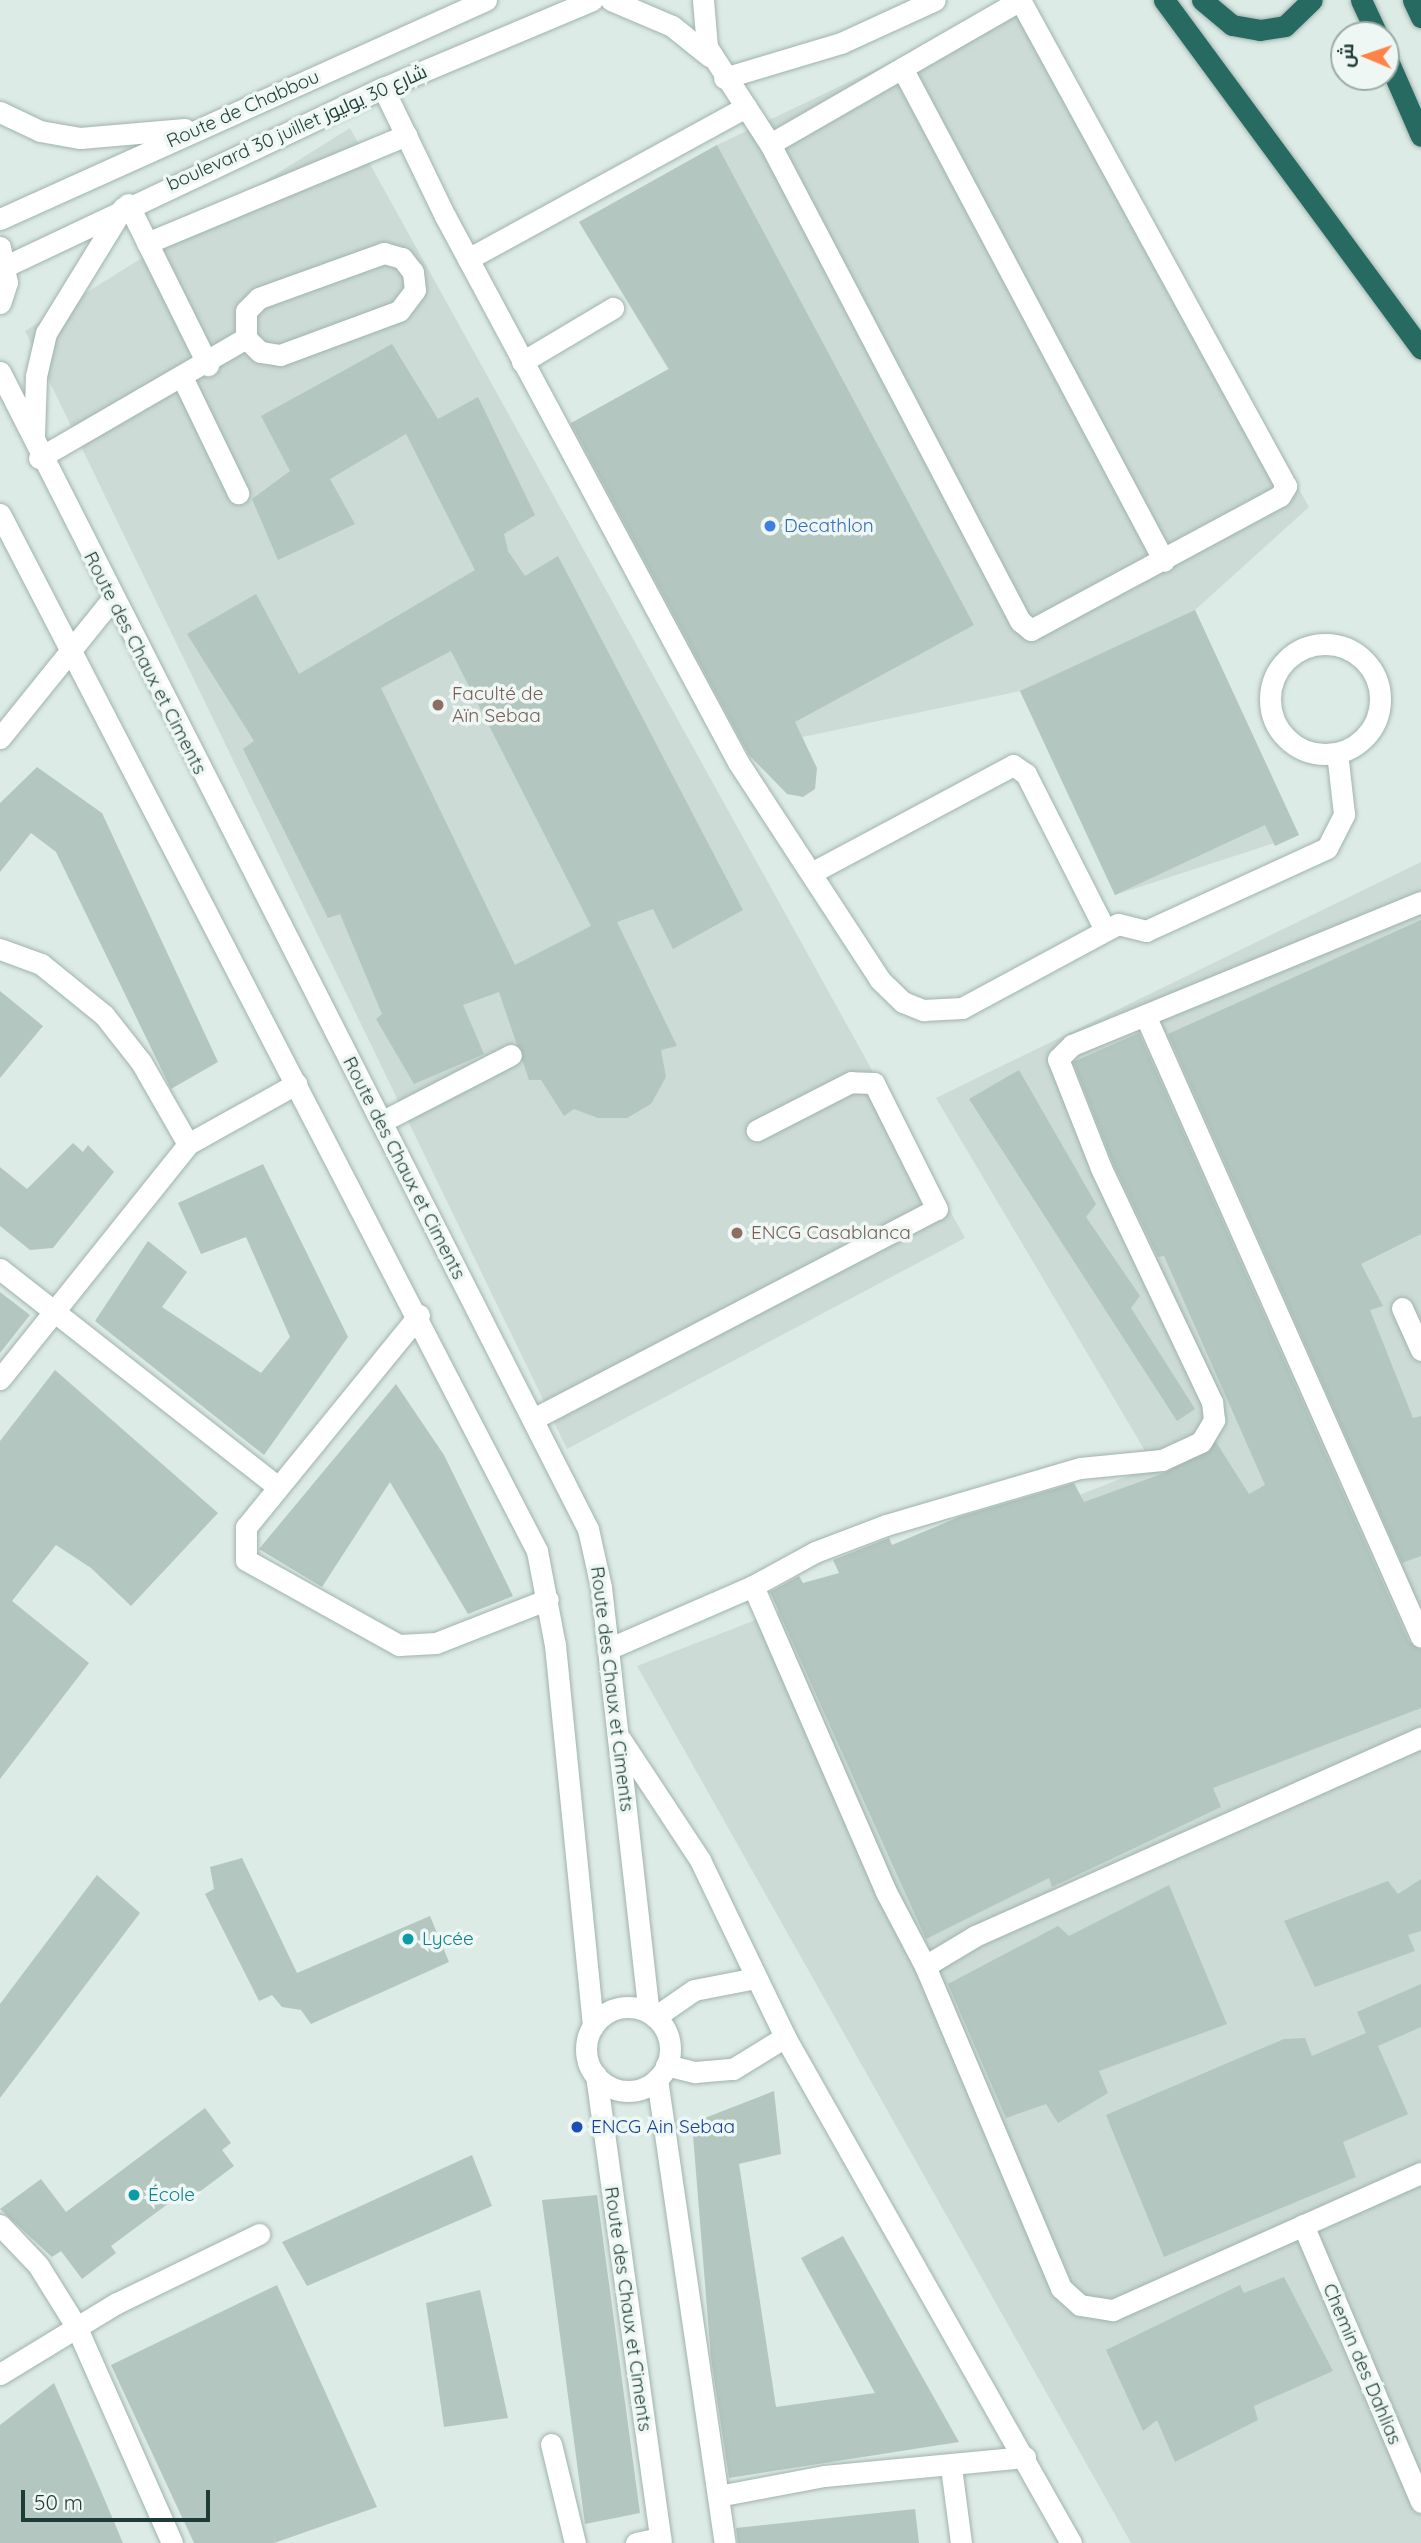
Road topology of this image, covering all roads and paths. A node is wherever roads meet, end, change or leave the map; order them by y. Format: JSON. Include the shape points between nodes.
{"nodes":[{"id":1,"x":486,"y":0,"type":"edge"},
{"id":2,"x":592,"y":0,"type":"edge"},
{"id":3,"x":611,"y":0,"type":"edge"},
{"id":4,"x":702,"y":0,"type":"edge"},
{"id":5,"x":935,"y":0,"type":"edge"},
{"id":6,"x":1020,"y":0,"type":"edge"},
{"id":7,"x":1164,"y":0,"type":"edge"},
{"id":8,"x":1202,"y":0,"type":"edge"},
{"id":9,"x":1312,"y":0,"type":"edge"},
{"id":10,"x":1361,"y":0,"type":"edge"},
{"id":11,"x":1413,"y":0,"type":"edge"},
{"id":12,"x":1421,"y":17,"type":"edge"},
{"id":13,"x":1371,"y":21,"type":"edge"},
{"id":14,"x":902,"y":68,"type":"junction"},
{"id":15,"x":720,"y":70,"type":"junction"},
{"id":16,"x":383,"y":88,"type":"junction"},
{"id":17,"x":1400,"y":88,"type":"edge"},
{"id":18,"x":746,"y":107,"type":"junction"},
{"id":19,"x":0,"y":112,"type":"edge"},
{"id":20,"x":204,"y":127,"type":"junction"},
{"id":21,"x":406,"y":135,"type":"junction"},
{"id":22,"x":1421,"y":136,"type":"edge"},
{"id":23,"x":770,"y":144,"type":"junction"},
{"id":24,"x":126,"y":205,"type":"junction"},
{"id":25,"x":0,"y":219,"type":"edge"},
{"id":26,"x":147,"y":243,"type":"junction"},
{"id":27,"x":3,"y":257,"type":"edge"},
{"id":28,"x":468,"y":259,"type":"junction"},
{"id":29,"x":0,"y":303,"type":"edge"},
{"id":30,"x":613,"y":309,"type":"dead end"},
{"id":31,"x":246,"y":338,"type":"junction"},
{"id":32,"x":1421,"y":349,"type":"edge"},
{"id":33,"x":522,"y":362,"type":"junction"},
{"id":34,"x":208,"y":365,"type":"junction"},
{"id":35,"x":0,"y":372,"type":"edge"},
{"id":36,"x":183,"y":379,"type":"junction"},
{"id":37,"x":37,"y":454,"type":"junction"},
{"id":38,"x":238,"y":493,"type":"dead end"},
{"id":39,"x":0,"y":514,"type":"edge"},
{"id":40,"x":1164,"y":561,"type":"junction"},
{"id":41,"x":113,"y":598,"type":"junction"},
{"id":42,"x":69,"y":652,"type":"junction"},
{"id":43,"x":0,"y":738,"type":"edge"},
{"id":44,"x":1337,"y":753,"type":"junction"},
{"id":45,"x":813,"y":872,"type":"junction"},
{"id":46,"x":1421,"y":902,"type":"edge"},
{"id":47,"x":1105,"y":930,"type":"junction"},
{"id":48,"x":0,"y":949,"type":"edge"},
{"id":49,"x":1145,"y":1015,"type":"junction"},
{"id":50,"x":511,"y":1055,"type":"dead end"},
{"id":51,"x":296,"y":1084,"type":"junction"},
{"id":52,"x":381,"y":1122,"type":"junction"},
{"id":53,"x":757,"y":1130,"type":"dead end"},
{"id":54,"x":188,"y":1144,"type":"junction"},
{"id":55,"x":0,"y":1269,"type":"edge"},
{"id":56,"x":1402,"y":1308,"type":"dead end"},
{"id":57,"x":56,"y":1313,"type":"junction"},
{"id":58,"x":419,"y":1315,"type":"junction"},
{"id":59,"x":1421,"y":1350,"type":"edge"},
{"id":60,"x":0,"y":1379,"type":"edge"},
{"id":61,"x":533,"y":1419,"type":"junction"},
{"id":62,"x":278,"y":1487,"type":"junction"},
{"id":63,"x":753,"y":1586,"type":"junction"},
{"id":64,"x":548,"y":1599,"type":"junction"},
{"id":65,"x":1421,"y":1637,"type":"edge"},
{"id":66,"x":608,"y":1649,"type":"junction"},
{"id":67,"x":619,"y":1737,"type":"junction"},
{"id":68,"x":1421,"y":1737,"type":"edge"},
{"id":69,"x":925,"y":1966,"type":"junction"},
{"id":70,"x":756,"y":1978,"type":"junction"},
{"id":71,"x":652,"y":2015,"type":"junction"},
{"id":72,"x":593,"y":2026,"type":"junction"},
{"id":73,"x":785,"y":2037,"type":"junction"},
{"id":74,"x":662,"y":2072,"type":"junction"},
{"id":75,"x":596,"y":2075,"type":"junction"},
{"id":76,"x":1421,"y":2173,"type":"edge"},
{"id":77,"x":0,"y":2225,"type":"edge"},
{"id":78,"x":1303,"y":2225,"type":"junction"},
{"id":79,"x":259,"y":2234,"type":"dead end"},
{"id":80,"x":76,"y":2326,"type":"junction"},
{"id":81,"x":0,"y":2374,"type":"edge"},
{"id":82,"x":551,"y":2444,"type":"dead end"},
{"id":83,"x":1025,"y":2457,"type":"junction"},
{"id":84,"x":951,"y":2467,"type":"junction"},
{"id":85,"x":718,"y":2496,"type":"junction"},
{"id":86,"x":1421,"y":2502,"type":"edge"},
{"id":87,"x":660,"y":2540,"type":"edge"},
{"id":88,"x":172,"y":2543,"type":"edge"},
{"id":89,"x":575,"y":2543,"type":"edge"},
{"id":90,"x":636,"y":2543,"type":"edge"},
{"id":91,"x":725,"y":2543,"type":"edge"},
{"id":92,"x":961,"y":2543,"type":"edge"},
{"id":93,"x":1071,"y":2543,"type":"edge"}],
"edges":[{"from":1,"to":20,"type":"street","name":"Route de Chabbou"},
{"from":2,"to":16,"type":"street","name":"boulevard 30 juillet شارع 30 يوليوز"},
{"from":3,"to":15,"type":"street","via":[[672,26]]},
{"from":4,"to":15,"type":"street","via":[[702,31]]},
{"from":5,"to":15,"type":"street","via":[[841,43]]},
{"from":6,"to":14,"type":"street"},
{"from":6,"to":40,"type":"street","via":[[1285,478],[1280,496]]},
{"from":7,"to":32,"type":"highway"},
{"from":8,"to":9,"type":"highway","via":[[1232,26],[1260,30],[1284,26]]},
{"from":10,"to":13,"type":"highway"},
{"from":11,"to":12,"type":"highway"},
{"from":14,"to":23,"type":"street"},
{"from":14,"to":40,"type":"street"},
{"from":15,"to":18,"type":"street"},
{"from":16,"to":21,"type":"street"},
{"from":16,"to":24,"type":"street","name":"boulevard 30 juillet شارع 30 يوليوز"},
{"from":17,"to":22,"type":"highway"},
{"from":18,"to":23,"type":"street"},
{"from":18,"to":28,"type":"street"},
{"from":19,"to":20,"type":"street","via":[[40,131],[80,138]]},
{"from":20,"to":25,"type":"street","name":"Route de Chabbou"},
{"from":21,"to":26,"type":"street"},
{"from":21,"to":28,"type":"street"},
{"from":23,"to":40,"type":"street","via":[[1023,625],[1040,629]]},
{"from":24,"to":26,"type":"street"},
{"from":24,"to":27,"type":"street","name":"boulevard 30 juillet شارع 30 يوليوز"},
{"from":24,"to":37,"type":"street","via":[[46,333],[34,392]]},
{"from":26,"to":34,"type":"street"},
{"from":27,"to":29,"type":"street"},
{"from":28,"to":33,"type":"street"},
{"from":30,"to":33,"type":"street"},
{"from":31,"to":31,"type":"street","via":[[260,352],[280,355],[399,311],[412,299],[413,272],[402,258],[384,253],[259,298],[246,312]]},
{"from":31,"to":34,"type":"street"},
{"from":33,"to":45,"type":"street","via":[[738,762]]},
{"from":34,"to":36,"type":"street"},
{"from":35,"to":37,"type":"street","name":"Route des Chaux et Ciments"},
{"from":36,"to":37,"type":"street"},
{"from":36,"to":38,"type":"street"},
{"from":37,"to":41,"type":"street","name":"Route des Chaux et Ciments"},
{"from":39,"to":42,"type":"street"},
{"from":41,"to":42,"type":"street"},
{"from":41,"to":52,"type":"street","name":"Route des Chaux et Ciments"},
{"from":42,"to":43,"type":"street"},
{"from":42,"to":51,"type":"street"},
{"from":44,"to":44,"type":"street","via":[[1371,729],[1379,687],[1355,652],[1313,645],[1278,669],[1271,711],[1295,745]]},
{"from":44,"to":47,"type":"street","via":[[1344,814],[1327,848],[1146,931],[1124,923]]},
{"from":45,"to":47,"type":"street","via":[[880,980],[923,1010],[962,1008]]},
{"from":45,"to":47,"type":"street","via":[[1013,765],[1027,774]]},
{"from":46,"to":49,"type":"street"},
{"from":48,"to":54,"type":"street","via":[[41,964],[104,1015],[141,1062]]},
{"from":49,"to":63,"type":"street","via":[[1072,1045],[1057,1066],[1212,1402],[1210,1431],[1162,1460],[1080,1468],[886,1525],[815,1552]]},
{"from":49,"to":65,"type":"street"},
{"from":50,"to":52,"type":"street"},
{"from":51,"to":54,"type":"street"},
{"from":51,"to":58,"type":"street"},
{"from":52,"to":61,"type":"street","name":"Route des Chaux et Ciments"},
{"from":53,"to":61,"type":"street","via":[[851,1082],[874,1083],[937,1209]]},
{"from":54,"to":57,"type":"street"},
{"from":55,"to":57,"type":"street"},
{"from":56,"to":59,"type":"street"},
{"from":57,"to":60,"type":"street"},
{"from":57,"to":62,"type":"street"},
{"from":58,"to":62,"type":"street"},
{"from":58,"to":64,"type":"street","via":[[530,1532]]},
{"from":61,"to":66,"type":"street","name":"Route des Chaux et Ciments","via":[[593,1544]]},
{"from":62,"to":64,"type":"street","via":[[246,1527],[246,1560],[399,1645],[436,1643]]},
{"from":63,"to":66,"type":"street"},
{"from":63,"to":69,"type":"street","via":[[886,1892]]},
{"from":64,"to":72,"type":"street"},
{"from":66,"to":67,"type":"street","name":"Route des Chaux et Ciments"},
{"from":67,"to":70,"type":"street","via":[[700,1860]]},
{"from":67,"to":71,"type":"street","name":"Route des Chaux et Ciments"},
{"from":68,"to":69,"type":"street","via":[[975,1936]]},
{"from":69,"to":78,"type":"street","via":[[1061,2288],[1080,2305],[1113,2310]]},
{"from":70,"to":71,"type":"street","via":[[694,1990]]},
{"from":70,"to":73,"type":"street"},
{"from":71,"to":72,"type":"street","via":[[618,2008]]},
{"from":71,"to":74,"type":"street","via":[[668,2039]]},
{"from":72,"to":75,"type":"street","via":[[587,2056]]},
{"from":73,"to":74,"type":"street","via":[[733,2069]]},
{"from":73,"to":83,"type":"street"},
{"from":74,"to":75,"type":"street","via":[[629,2090]]},
{"from":74,"to":85,"type":"street"},
{"from":75,"to":87,"type":"street","name":"Route des Chaux et Ciments"},
{"from":76,"to":78,"type":"street"},
{"from":77,"to":80,"type":"street","via":[[38,2265]]},
{"from":78,"to":86,"type":"street","name":"Chemin des Dahlias"},
{"from":79,"to":80,"type":"street"},
{"from":80,"to":81,"type":"street"},
{"from":80,"to":88,"type":"street"},
{"from":82,"to":89,"type":"street"},
{"from":83,"to":84,"type":"street"},
{"from":83,"to":93,"type":"street"},
{"from":84,"to":85,"type":"street","via":[[824,2476]]},
{"from":84,"to":92,"type":"street"},
{"from":85,"to":91,"type":"street"},
{"from":87,"to":90,"type":"street"}]}
